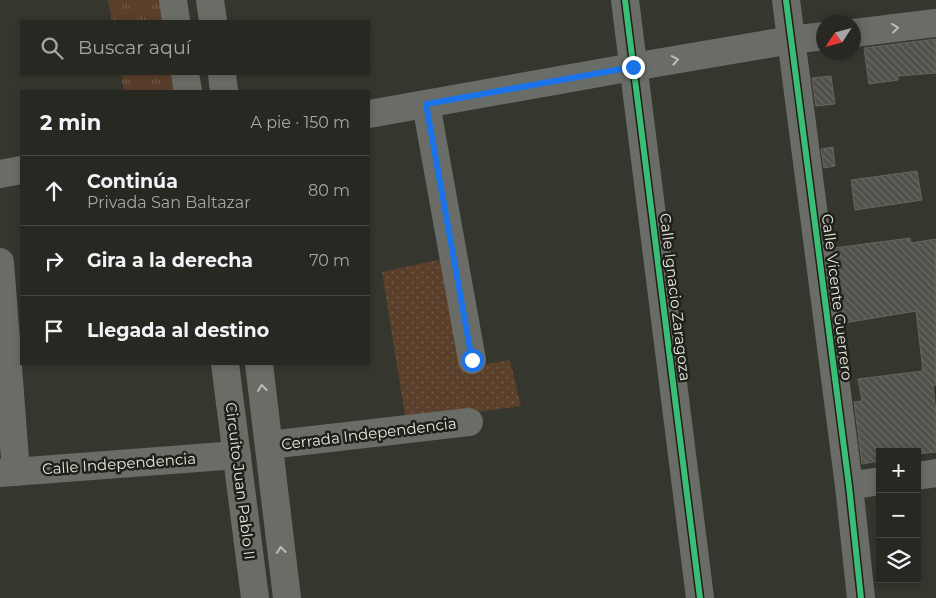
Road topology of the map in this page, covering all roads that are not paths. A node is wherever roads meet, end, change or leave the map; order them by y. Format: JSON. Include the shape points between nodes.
{"nodes":[{"id":1,"x":173,"y":0,"type":"edge"},
{"id":2,"x":210,"y":0,"type":"edge"},
{"id":3,"x":625,"y":0,"type":"edge"},
{"id":4,"x":786,"y":0,"type":"edge"},
{"id":5,"x":176,"y":20,"type":"edge"},
{"id":6,"x":213,"y":20,"type":"edge"},
{"id":7,"x":936,"y":23,"type":"edge"},
{"id":8,"x":861,"y":32,"type":"edge"},
{"id":9,"x":816,"y":37,"type":"edge"},
{"id":10,"x":791,"y":40,"type":"junction"},
{"id":11,"x":633,"y":67,"type":"junction"},
{"id":12,"x":185,"y":75,"type":"edge"},
{"id":13,"x":222,"y":75,"type":"edge"},
{"id":14,"x":188,"y":90,"type":"edge"},
{"id":15,"x":224,"y":90,"type":"edge"},
{"id":16,"x":426,"y":104,"type":"junction"},
{"id":17,"x":370,"y":114,"type":"edge"},
{"id":18,"x":20,"y":170,"type":"edge"},
{"id":19,"x":0,"y":174,"type":"edge"},
{"id":20,"x":0,"y":262,"type":"edge"},
{"id":21,"x":472,"y":360,"type":"dead end"},
{"id":22,"x":225,"y":365,"type":"edge"},
{"id":23,"x":259,"y":365,"type":"edge"},
{"id":24,"x":468,"y":422,"type":"dead end"},
{"id":25,"x":269,"y":445,"type":"junction"},
{"id":26,"x":238,"y":456,"type":"junction"},
{"id":27,"x":8,"y":472,"type":"edge"},
{"id":28,"x":936,"y":473,"type":"edge"},
{"id":29,"x":921,"y":475,"type":"edge"},
{"id":30,"x":876,"y":482,"type":"edge"},
{"id":31,"x":849,"y":486,"type":"junction"},
{"id":32,"x":255,"y":598,"type":"edge"},
{"id":33,"x":287,"y":598,"type":"edge"},
{"id":34,"x":700,"y":598,"type":"edge"},
{"id":35,"x":861,"y":598,"type":"edge"}],
"edges":[{"from":1,"to":5,"type":"main road"},
{"from":2,"to":6,"type":"main road"},
{"from":3,"to":11,"type":"street","name":"Calle Ignacio Zaragoza"},
{"from":4,"to":10,"type":"street","name":"Calle Vicente Guerrero"},
{"from":8,"to":7,"type":"street","one_way":true},
{"from":9,"to":10,"type":"street"},
{"from":11,"to":10,"type":"street","one_way":true},
{"from":10,"to":31,"type":"street","name":"Calle Vicente Guerrero","via":[[839,363]]},
{"from":11,"to":16,"type":"street"},
{"from":11,"to":34,"type":"street","name":"Calle Ignacio Zaragoza"},
{"from":12,"to":14,"type":"main road"},
{"from":13,"to":15,"type":"main road"},
{"from":16,"to":17,"type":"street"},
{"from":16,"to":21,"type":"street"},
{"from":18,"to":19,"type":"street"},
{"from":20,"to":27,"type":"street"},
{"from":22,"to":26,"type":"main road","name":"Circuito Juan Pablo II"},
{"from":25,"to":23,"type":"main road","one_way":true},
{"from":24,"to":25,"type":"street","name":"Cerrada Independencia"},
{"from":33,"to":25,"type":"main road","one_way":true},
{"from":26,"to":27,"type":"street","name":"Calle Independencia"},
{"from":26,"to":32,"type":"main road","name":"Circuito Juan Pablo II"},
{"from":28,"to":29,"type":"street"},
{"from":30,"to":31,"type":"street"},
{"from":31,"to":35,"type":"street","name":"Calle Vicente Guerrero"}]}
